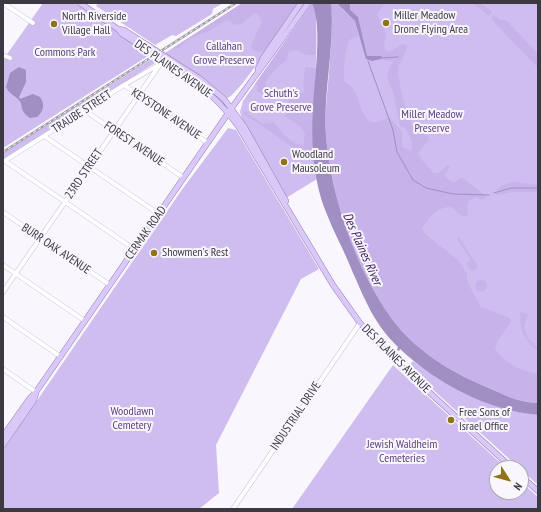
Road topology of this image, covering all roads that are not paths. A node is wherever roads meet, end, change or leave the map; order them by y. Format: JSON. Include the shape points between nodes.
{"nodes":[{"id":1,"x":3,"y":3,"type":"edge"},
{"id":2,"x":80,"y":3,"type":"edge"},
{"id":3,"x":301,"y":3,"type":"edge"},
{"id":4,"x":308,"y":3,"type":"edge"},
{"id":5,"x":33,"y":23,"type":"dead end"},
{"id":6,"x":3,"y":55,"type":"edge"},
{"id":7,"x":10,"y":58,"type":"dead end"},
{"id":8,"x":164,"y":60,"type":"junction"},
{"id":9,"x":256,"y":74,"type":"junction"},
{"id":10,"x":124,"y":85,"type":"junction"},
{"id":11,"x":139,"y":95,"type":"junction"},
{"id":12,"x":84,"y":110,"type":"junction"},
{"id":13,"x":230,"y":111,"type":"junction"},
{"id":14,"x":114,"y":131,"type":"junction"},
{"id":15,"x":44,"y":136,"type":"junction"},
{"id":16,"x":208,"y":142,"type":"junction"},
{"id":17,"x":4,"y":162,"type":"edge"},
{"id":18,"x":90,"y":167,"type":"junction"},
{"id":19,"x":184,"y":178,"type":"junction"},
{"id":20,"x":65,"y":202,"type":"junction"},
{"id":21,"x":3,"y":212,"type":"edge"},
{"id":22,"x":159,"y":214,"type":"junction"},
{"id":23,"x":40,"y":238,"type":"junction"},
{"id":24,"x":134,"y":249,"type":"junction"},
{"id":25,"x":3,"y":265,"type":"edge"},
{"id":26,"x":16,"y":273,"type":"junction"},
{"id":27,"x":110,"y":285,"type":"junction"},
{"id":28,"x":3,"y":292,"type":"edge"},
{"id":29,"x":3,"y":317,"type":"edge"},
{"id":30,"x":85,"y":321,"type":"junction"},
{"id":31,"x":360,"y":323,"type":"junction"},
{"id":32,"x":61,"y":357,"type":"junction"},
{"id":33,"x":3,"y":369,"type":"edge"},
{"id":34,"x":36,"y":392,"type":"junction"},
{"id":35,"x":3,"y":436,"type":"edge"},
{"id":36,"x":3,"y":445,"type":"edge"},
{"id":37,"x":503,"y":460,"type":"edge"},
{"id":38,"x":529,"y":483,"type":"edge"},
{"id":39,"x":538,"y":491,"type":"edge"},
{"id":40,"x":232,"y":509,"type":"edge"}],
"edges":[{"from":1,"to":5,"type":"street"},
{"from":2,"to":8,"type":"main road","name":"DES PLAINES AVENUE","via":[[118,29],[124,30]]},
{"from":3,"to":9,"type":"main road","name":"CERMAK ROAD","via":[[263,58]]},
{"from":4,"to":9,"type":"main road","name":"CERMAK ROAD"},
{"from":6,"to":7,"type":"street"},
{"from":8,"to":10,"type":"street","name":"TRAUBE STREET"},
{"from":8,"to":11,"type":"street","name":"23RD STREET"},
{"from":8,"to":13,"type":"main road","name":"DES PLAINES AVENUE","via":[[205,82],[217,92]]},
{"from":9,"to":13,"type":"main road","name":"CERMAK ROAD"},
{"from":10,"to":11,"type":"street","name":"KEYSTONE AVENUE"},
{"from":10,"to":12,"type":"street","name":"TRAUBE STREET"},
{"from":11,"to":14,"type":"street","name":"23RD STREET"},
{"from":11,"to":16,"type":"street","name":"KEYSTONE AVENUE"},
{"from":12,"to":14,"type":"street","name":"FOREST AVENUE"},
{"from":12,"to":15,"type":"street","name":"TRAUBE STREET"},
{"from":13,"to":16,"type":"main road","name":"CERMAK ROAD"},
{"from":13,"to":31,"type":"main road","name":"DES PLAINES AVENUE","via":[[333,285]]},
{"from":14,"to":18,"type":"street","name":"23RD STREET"},
{"from":14,"to":19,"type":"street","name":"FOREST AVENUE"},
{"from":15,"to":17,"type":"street","name":"TRAUBE STREET"},
{"from":15,"to":18,"type":"street"},
{"from":16,"to":19,"type":"main road","name":"CERMAK ROAD"},
{"from":17,"to":20,"type":"street"},
{"from":18,"to":20,"type":"street","name":"23RD STREET"},
{"from":18,"to":22,"type":"street"},
{"from":19,"to":22,"type":"main road","name":"CERMAK ROAD"},
{"from":20,"to":23,"type":"street","name":"23RD STREET"},
{"from":20,"to":24,"type":"street"},
{"from":21,"to":23,"type":"street","name":"BURR OAK AVENUE"},
{"from":22,"to":24,"type":"main road","name":"CERMAK ROAD"},
{"from":23,"to":26,"type":"street","name":"23RD STREET"},
{"from":23,"to":27,"type":"street","name":"BURR OAK AVENUE"},
{"from":24,"to":27,"type":"main road","name":"CERMAK ROAD"},
{"from":25,"to":26,"type":"street"},
{"from":26,"to":28,"type":"street","name":"23RD STREET"},
{"from":26,"to":30,"type":"street"},
{"from":27,"to":30,"type":"main road","name":"CERMAK ROAD"},
{"from":29,"to":32,"type":"street"},
{"from":30,"to":32,"type":"main road","name":"CERMAK ROAD"},
{"from":31,"to":37,"type":"main road","name":"DES PLAINES AVENUE","via":[[393,359]]},
{"from":31,"to":40,"type":"street","name":"INDUSTRIAL DRIVE"},
{"from":32,"to":34,"type":"main road","name":"CERMAK ROAD"},
{"from":33,"to":34,"type":"street"},
{"from":34,"to":35,"type":"main road","name":"CERMAK ROAD"},
{"from":34,"to":36,"type":"main road","name":"CERMAK ROAD","via":[[34,400]]},
{"from":38,"to":39,"type":"main road"}]}
